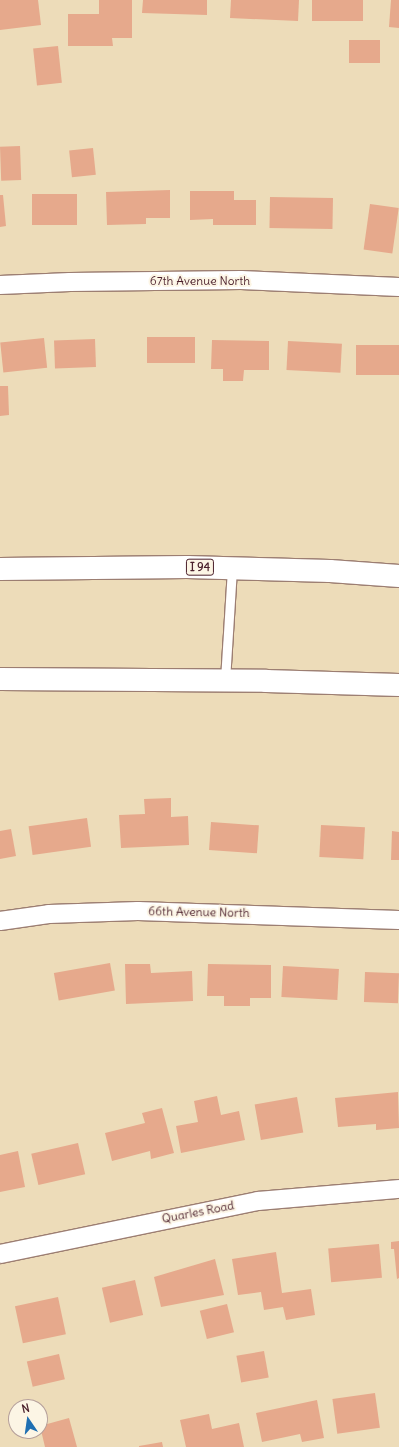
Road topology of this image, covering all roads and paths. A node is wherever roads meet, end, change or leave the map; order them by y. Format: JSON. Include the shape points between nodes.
{"nodes":[{"id":1,"x":0,"y":285,"type":"edge"},
{"id":2,"x":399,"y":287,"type":"edge"},
{"id":3,"x":232,"y":568,"type":"junction"},
{"id":4,"x":0,"y":569,"type":"edge"},
{"id":5,"x":399,"y":576,"type":"edge"},
{"id":6,"x":0,"y":679,"type":"edge"},
{"id":7,"x":225,"y":680,"type":"junction"},
{"id":8,"x":399,"y":685,"type":"edge"},
{"id":9,"x":399,"y":920,"type":"edge"},
{"id":10,"x":0,"y":921,"type":"edge"},
{"id":11,"x":399,"y":1189,"type":"edge"},
{"id":12,"x":0,"y":1254,"type":"edge"}],
"edges":[{"from":1,"to":2,"type":"street","name":"67th Avenue North","via":[[241,280]]},
{"from":3,"to":4,"type":"highway","number":"I 94"},
{"from":3,"to":5,"type":"highway","number":"I 94"},
{"from":3,"to":7,"type":"lane"},
{"from":6,"to":7,"type":"highway"},
{"from":7,"to":8,"type":"highway"},
{"from":9,"to":10,"type":"street","name":"66th Avenue North","via":[[138,911],[50,914]]},
{"from":11,"to":12,"type":"street","name":"Quarles Road","via":[[258,1201]]}]}
